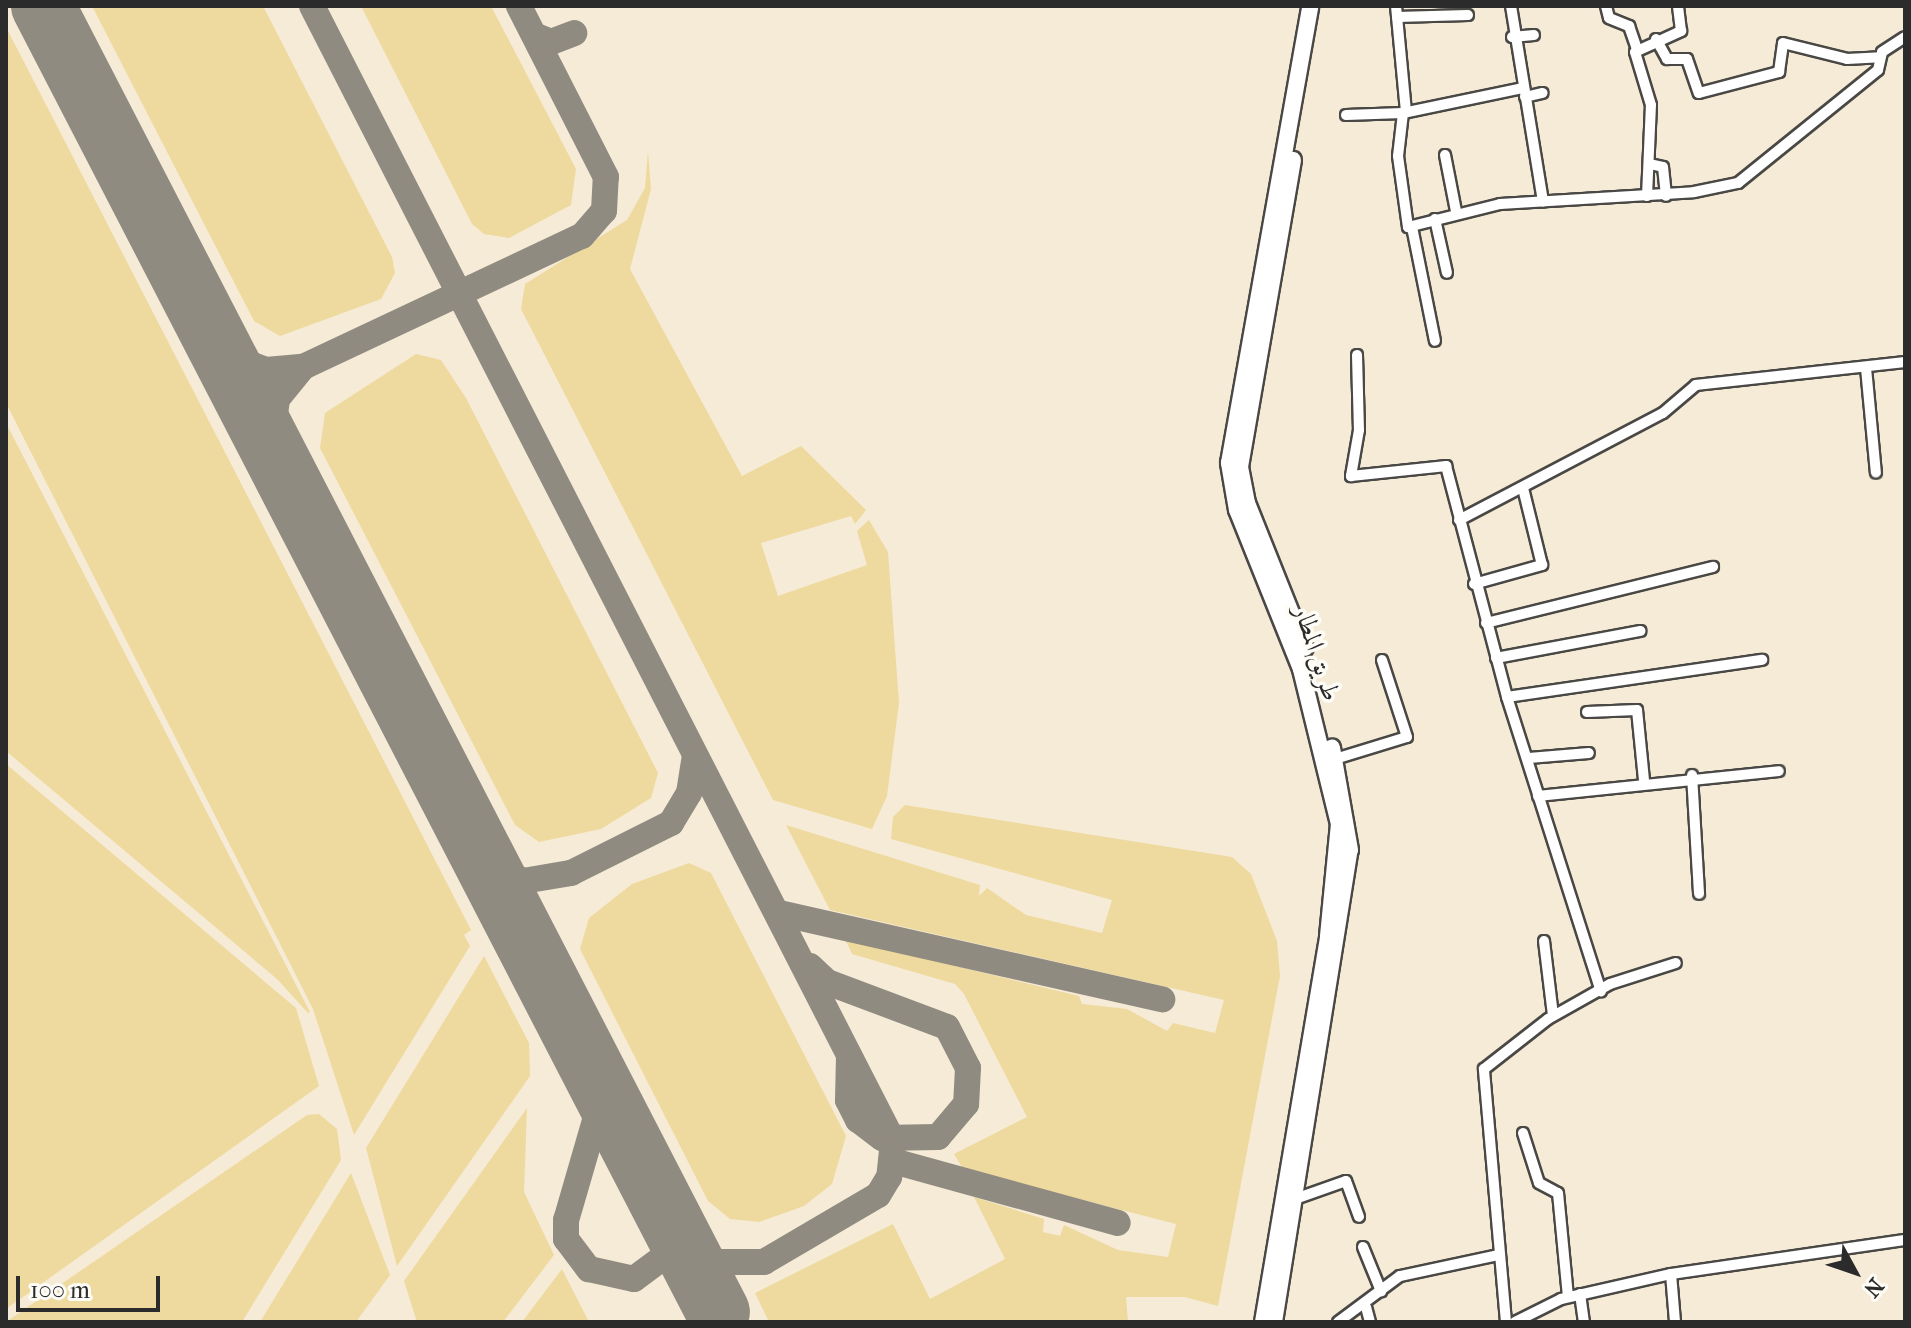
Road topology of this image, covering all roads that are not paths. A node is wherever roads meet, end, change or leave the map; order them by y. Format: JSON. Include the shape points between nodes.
{"nodes":[{"id":1,"x":1310,"y":6,"type":"edge"},
{"id":2,"x":1321,"y":6,"type":"edge"},
{"id":3,"x":1511,"y":6,"type":"edge"},
{"id":4,"x":1606,"y":6,"type":"edge"},
{"id":5,"x":1678,"y":6,"type":"edge"},
{"id":6,"x":1396,"y":12,"type":"edge"},
{"id":7,"x":1468,"y":15,"type":"dead end"},
{"id":8,"x":1534,"y":35,"type":"dead end"},
{"id":9,"x":1512,"y":37,"type":"junction"},
{"id":10,"x":1905,"y":37,"type":"edge"},
{"id":11,"x":1656,"y":39,"type":"junction"},
{"id":12,"x":1637,"y":49,"type":"junction"},
{"id":13,"x":1880,"y":57,"type":"junction"},
{"id":14,"x":1524,"y":93,"type":"junction"},
{"id":15,"x":1543,"y":93,"type":"dead end"},
{"id":16,"x":1404,"y":112,"type":"junction"},
{"id":17,"x":1346,"y":115,"type":"dead end"},
{"id":18,"x":1547,"y":140,"type":"dead end"},
{"id":19,"x":1535,"y":143,"type":"junction"},
{"id":20,"x":1445,"y":155,"type":"dead end"},
{"id":21,"x":1650,"y":164,"type":"junction"},
{"id":22,"x":1647,"y":196,"type":"junction"},
{"id":23,"x":1666,"y":196,"type":"junction"},
{"id":24,"x":1543,"y":201,"type":"junction"},
{"id":25,"x":1456,"y":211,"type":"junction"},
{"id":26,"x":1435,"y":219,"type":"junction"},
{"id":27,"x":1412,"y":227,"type":"junction"},
{"id":28,"x":1447,"y":273,"type":"dead end"},
{"id":29,"x":1435,"y":341,"type":"dead end"},
{"id":30,"x":1357,"y":355,"type":"dead end"},
{"id":31,"x":1905,"y":362,"type":"edge"},
{"id":32,"x":1866,"y":368,"type":"junction"},
{"id":33,"x":1876,"y":473,"type":"dead end"},
{"id":34,"x":1523,"y":488,"type":"junction"},
{"id":35,"x":1459,"y":520,"type":"junction"},
{"id":36,"x":1713,"y":567,"type":"dead end"},
{"id":37,"x":1474,"y":584,"type":"junction"},
{"id":38,"x":1486,"y":623,"type":"junction"},
{"id":39,"x":1640,"y":631,"type":"dead end"},
{"id":40,"x":1496,"y":658,"type":"junction"},
{"id":41,"x":1382,"y":660,"type":"dead end"},
{"id":42,"x":1762,"y":660,"type":"dead end"},
{"id":43,"x":1507,"y":697,"type":"junction"},
{"id":44,"x":1587,"y":712,"type":"dead end"},
{"id":45,"x":1589,"y":753,"type":"dead end"},
{"id":46,"x":1529,"y":758,"type":"junction"},
{"id":47,"x":1335,"y":759,"type":"junction"},
{"id":48,"x":1779,"y":771,"type":"dead end"},
{"id":49,"x":1692,"y":775,"type":"junction"},
{"id":50,"x":1644,"y":780,"type":"junction"},
{"id":51,"x":1538,"y":796,"type":"junction"},
{"id":52,"x":1699,"y":894,"type":"dead end"},
{"id":53,"x":1544,"y":941,"type":"dead end"},
{"id":54,"x":1676,"y":963,"type":"dead end"},
{"id":55,"x":1601,"y":991,"type":"junction"},
{"id":56,"x":1553,"y":1015,"type":"junction"},
{"id":57,"x":1523,"y":1133,"type":"dead end"},
{"id":58,"x":1295,"y":1199,"type":"junction"},
{"id":59,"x":1359,"y":1217,"type":"dead end"},
{"id":60,"x":1905,"y":1240,"type":"edge"},
{"id":61,"x":1281,"y":1245,"type":"junction"},
{"id":62,"x":1363,"y":1247,"type":"dead end"},
{"id":63,"x":1499,"y":1255,"type":"junction"},
{"id":64,"x":1671,"y":1274,"type":"junction"},
{"id":65,"x":1381,"y":1291,"type":"junction"},
{"id":66,"x":1580,"y":1294,"type":"junction"},
{"id":67,"x":1568,"y":1297,"type":"junction"},
{"id":68,"x":1366,"y":1307,"type":"junction"},
{"id":69,"x":1341,"y":1321,"type":"edge"},
{"id":70,"x":1263,"y":1322,"type":"edge"},
{"id":71,"x":1274,"y":1322,"type":"edge"},
{"id":72,"x":1370,"y":1322,"type":"edge"},
{"id":73,"x":1506,"y":1322,"type":"edge"},
{"id":74,"x":1515,"y":1322,"type":"edge"},
{"id":75,"x":1584,"y":1322,"type":"edge"},
{"id":76,"x":1675,"y":1322,"type":"edge"}],
"edges":[{"from":1,"to":61,"type":"main road","name":"طريق المطار","via":[[1229,463],[1237,510],[1301,669],[1339,824],[1328,936]]},
{"from":2,"to":47,"type":"main road","name":"طريق المطار","via":[[1240,467],[1247,503],[1306,651]]},
{"from":3,"to":9,"type":"street"},
{"from":4,"to":12,"type":"street","via":[[1609,18],[1629,26]]},
{"from":5,"to":11,"type":"street","via":[[1681,31]]},
{"from":6,"to":7,"type":"street"},
{"from":6,"to":16,"type":"street"},
{"from":8,"to":9,"type":"street"},
{"from":9,"to":14,"type":"street"},
{"from":10,"to":13,"type":"street"},
{"from":11,"to":12,"type":"street"},
{"from":11,"to":13,"type":"street","via":[[1667,59],[1687,59],[1699,93],[1779,72],[1783,43],[1847,59]]},
{"from":12,"to":21,"type":"street","via":[[1651,105]]},
{"from":13,"to":23,"type":"street","via":[[1878,70],[1738,183]]},
{"from":14,"to":15,"type":"street"},
{"from":14,"to":16,"type":"street"},
{"from":14,"to":19,"type":"street"},
{"from":16,"to":17,"type":"street"},
{"from":16,"to":27,"type":"street","via":[[1401,198]]},
{"from":18,"to":19,"type":"street"},
{"from":19,"to":24,"type":"street"},
{"from":20,"to":25,"type":"street"},
{"from":21,"to":22,"type":"street"},
{"from":21,"to":23,"type":"street","via":[[1663,167]]},
{"from":22,"to":23,"type":"street"},
{"from":22,"to":24,"type":"street"},
{"from":24,"to":25,"type":"street"},
{"from":25,"to":26,"type":"street"},
{"from":26,"to":27,"type":"street"},
{"from":26,"to":28,"type":"street"},
{"from":27,"to":29,"type":"street"},
{"from":30,"to":35,"type":"street","via":[[1359,430],[1351,476],[1445,464]]},
{"from":31,"to":32,"type":"street"},
{"from":32,"to":33,"type":"street"},
{"from":32,"to":34,"type":"street","via":[[1696,385],[1663,413]]},
{"from":34,"to":35,"type":"street"},
{"from":34,"to":37,"type":"street","via":[[1541,566]]},
{"from":35,"to":37,"type":"street"},
{"from":36,"to":38,"type":"street"},
{"from":37,"to":38,"type":"street"},
{"from":38,"to":40,"type":"street"},
{"from":39,"to":40,"type":"street"},
{"from":40,"to":43,"type":"street"},
{"from":41,"to":47,"type":"street","via":[[1407,737]]},
{"from":42,"to":43,"type":"street"},
{"from":43,"to":46,"type":"street"},
{"from":44,"to":50,"type":"street","via":[[1637,710]]},
{"from":45,"to":46,"type":"street"},
{"from":46,"to":51,"type":"street"},
{"from":47,"to":58,"type":"main road","name":"طريق المطار","via":[[1350,850]]},
{"from":48,"to":49,"type":"street"},
{"from":49,"to":50,"type":"street"},
{"from":49,"to":52,"type":"street"},
{"from":50,"to":51,"type":"street"},
{"from":51,"to":55,"type":"street"},
{"from":53,"to":56,"type":"street"},
{"from":54,"to":55,"type":"street"},
{"from":55,"to":56,"type":"street"},
{"from":56,"to":63,"type":"street","via":[[1482,1076]]},
{"from":57,"to":67,"type":"street","via":[[1539,1183],[1558,1193]]},
{"from":58,"to":59,"type":"street","via":[[1346,1181]]},
{"from":58,"to":61,"type":"main road","name":"طريق المطار"},
{"from":60,"to":64,"type":"street"},
{"from":61,"to":70,"type":"main road","name":"طريق المطار"},
{"from":61,"to":71,"type":"main road","name":"طريق المطار"},
{"from":62,"to":65,"type":"street"},
{"from":63,"to":65,"type":"street","via":[[1412,1272]]},
{"from":63,"to":73,"type":"street"},
{"from":64,"to":66,"type":"street"},
{"from":64,"to":76,"type":"street"},
{"from":65,"to":68,"type":"street"},
{"from":66,"to":67,"type":"street"},
{"from":66,"to":75,"type":"street"},
{"from":67,"to":74,"type":"street"},
{"from":68,"to":69,"type":"street"},
{"from":68,"to":72,"type":"street"}]}
